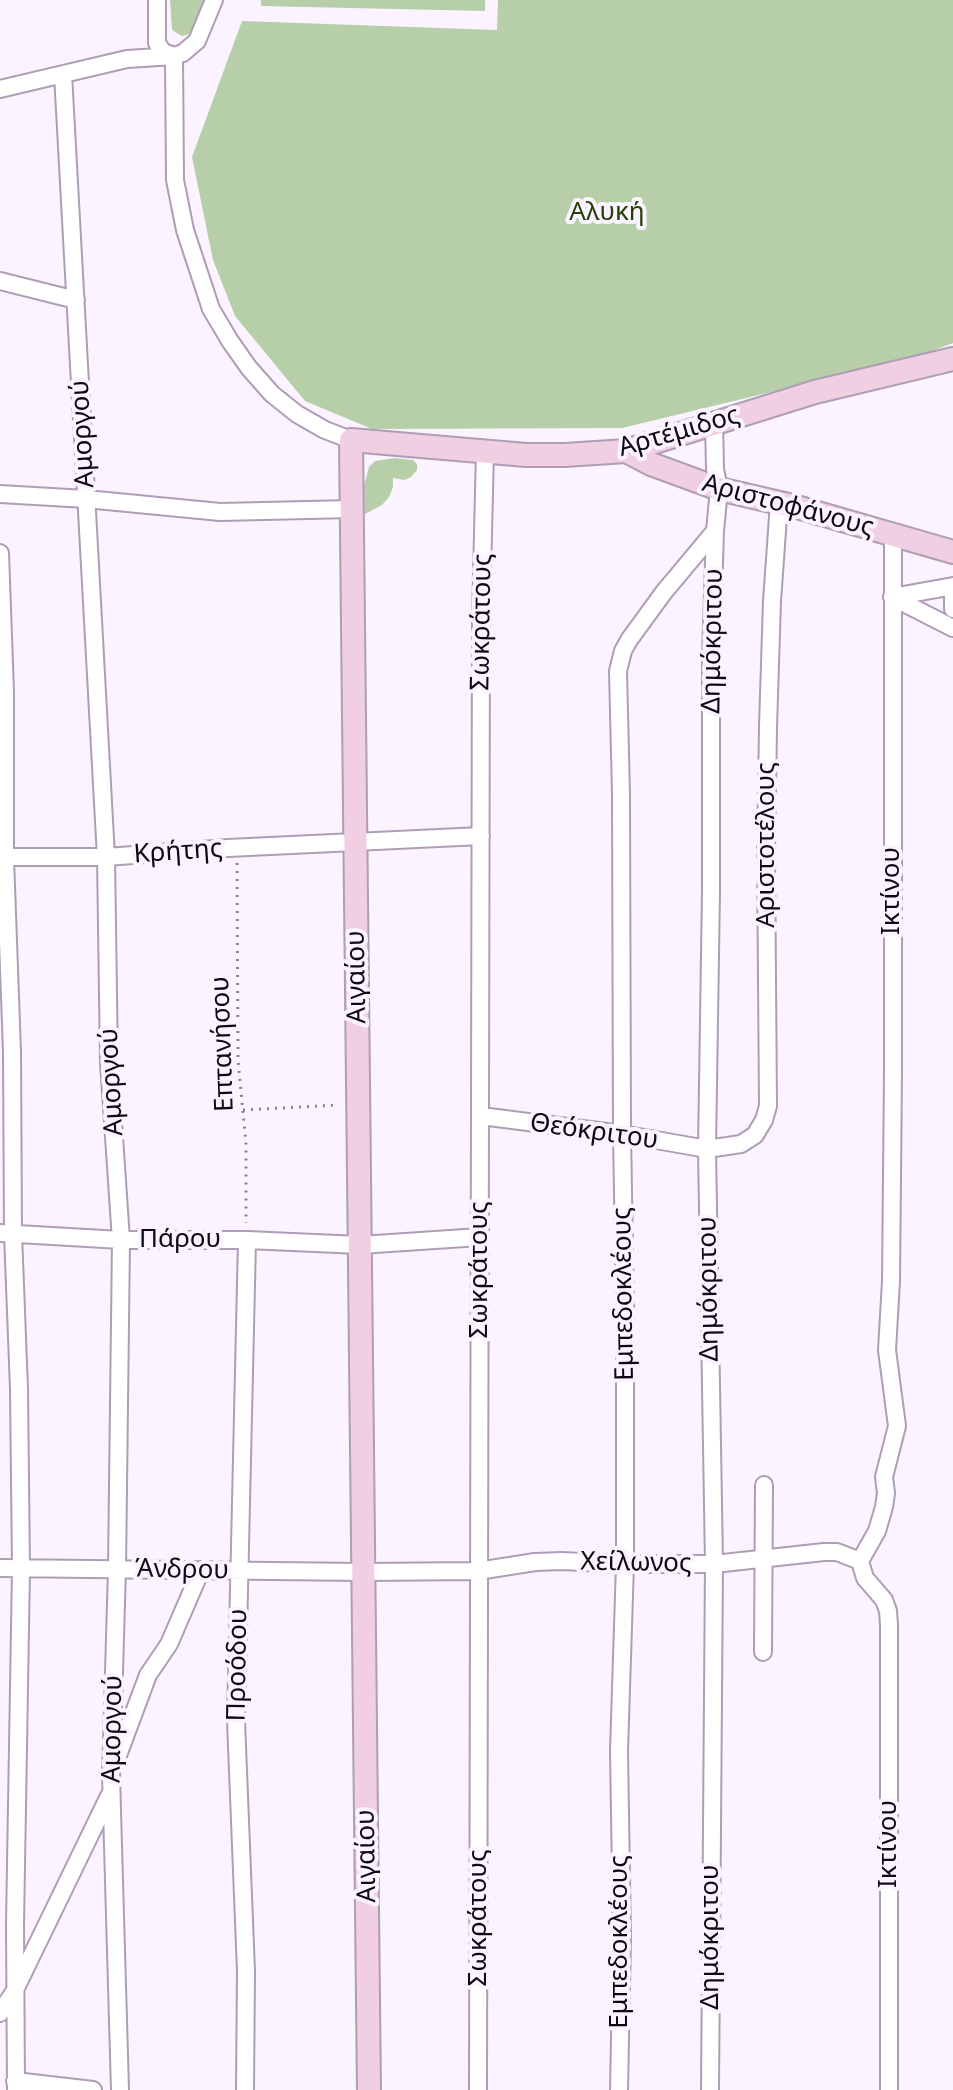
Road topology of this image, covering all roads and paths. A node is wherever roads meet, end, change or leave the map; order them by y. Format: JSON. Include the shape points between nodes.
{"nodes":[{"id":1,"x":157,"y":0,"type":"edge"},
{"id":2,"x":214,"y":0,"type":"edge"},
{"id":3,"x":174,"y":56,"type":"junction"},
{"id":4,"x":63,"y":74,"type":"junction"},
{"id":5,"x":0,"y":89,"type":"edge"},
{"id":6,"x":0,"y":281,"type":"edge"},
{"id":7,"x":76,"y":300,"type":"junction"},
{"id":8,"x":953,"y":359,"type":"edge"},
{"id":9,"x":714,"y":423,"type":"junction"},
{"id":10,"x":351,"y":440,"type":"junction"},
{"id":11,"x":485,"y":451,"type":"junction"},
{"id":12,"x":626,"y":451,"type":"junction"},
{"id":13,"x":719,"y":489,"type":"junction"},
{"id":14,"x":0,"y":494,"type":"edge"},
{"id":15,"x":86,"y":499,"type":"junction"},
{"id":16,"x":779,"y":503,"type":"junction"},
{"id":17,"x":352,"y":509,"type":"junction"},
{"id":18,"x":715,"y":531,"type":"junction"},
{"id":19,"x":893,"y":535,"type":"junction"},
{"id":20,"x":953,"y":552,"type":"edge"},
{"id":21,"x":0,"y":553,"type":"edge"},
{"id":22,"x":953,"y":586,"type":"edge"},
{"id":23,"x":953,"y":595,"type":"edge"},
{"id":24,"x":892,"y":597,"type":"junction"},
{"id":25,"x":953,"y":609,"type":"edge"},
{"id":26,"x":953,"y":628,"type":"edge"},
{"id":27,"x":481,"y":836,"type":"junction"},
{"id":28,"x":355,"y":841,"type":"junction"},
{"id":29,"x":237,"y":847,"type":"junction"},
{"id":30,"x":106,"y":857,"type":"junction"},
{"id":31,"x":2,"y":858,"type":"edge"},
{"id":32,"x":358,"y":1104,"type":"junction"},
{"id":33,"x":243,"y":1110,"type":"junction"},
{"id":34,"x":481,"y":1116,"type":"junction"},
{"id":35,"x":622,"y":1134,"type":"junction"},
{"id":36,"x":707,"y":1149,"type":"junction"},
{"id":37,"x":6,"y":1234,"type":"edge"},
{"id":38,"x":480,"y":1237,"type":"junction"},
{"id":39,"x":121,"y":1240,"type":"junction"},
{"id":40,"x":247,"y":1240,"type":"junction"},
{"id":41,"x":360,"y":1245,"type":"junction"},
{"id":42,"x":764,"y":1485,"type":"dead end"},
{"id":43,"x":765,"y":1558,"type":"junction"},
{"id":44,"x":860,"y":1561,"type":"junction"},
{"id":45,"x":625,"y":1564,"type":"junction"},
{"id":46,"x":714,"y":1564,"type":"junction"},
{"id":47,"x":0,"y":1568,"type":"edge"},
{"id":48,"x":21,"y":1569,"type":"junction"},
{"id":49,"x":117,"y":1569,"type":"junction"},
{"id":50,"x":201,"y":1570,"type":"junction"},
{"id":51,"x":239,"y":1571,"type":"junction"},
{"id":52,"x":478,"y":1571,"type":"junction"},
{"id":53,"x":363,"y":1572,"type":"junction"},
{"id":54,"x":763,"y":1652,"type":"dead end"},
{"id":55,"x":111,"y":1792,"type":"junction"},
{"id":56,"x":8,"y":1924,"type":"edge"},
{"id":57,"x":14,"y":1992,"type":"junction"},
{"id":58,"x":0,"y":2013,"type":"edge"},
{"id":59,"x":16,"y":2086,"type":"edge"},
{"id":60,"x":93,"y":2090,"type":"edge"},
{"id":61,"x":120,"y":2090,"type":"edge"},
{"id":62,"x":245,"y":2090,"type":"edge"},
{"id":63,"x":369,"y":2090,"type":"edge"},
{"id":64,"x":478,"y":2090,"type":"edge"},
{"id":65,"x":619,"y":2090,"type":"edge"},
{"id":66,"x":710,"y":2090,"type":"edge"},
{"id":67,"x":889,"y":2090,"type":"edge"}],
"edges":[{"from":1,"to":3,"type":"street","via":[[157,43]]},
{"from":2,"to":3,"type":"street","via":[[197,41]]},
{"from":3,"to":4,"type":"street","via":[[127,59]]},
{"from":3,"to":10,"type":"street","via":[[175,180],[211,309],[272,394],[297,414]]},
{"from":4,"to":5,"type":"street"},
{"from":4,"to":7,"type":"street","name":"Αμοργού"},
{"from":6,"to":7,"type":"street"},
{"from":7,"to":15,"type":"street","name":"Αμοργού"},
{"from":8,"to":9,"type":"main road","name":"Αρτέμιδος"},
{"from":9,"to":12,"type":"main road","name":"Αρτέμιδος"},
{"from":9,"to":13,"type":"street","name":"Δημόκριτου"},
{"from":10,"to":11,"type":"main road","name":"Αρτέμιδος"},
{"from":10,"to":17,"type":"main road","name":"Αιγαίου"},
{"from":11,"to":12,"type":"main road","name":"Αρτέμιδος"},
{"from":11,"to":27,"type":"street","name":"Σωκράτους"},
{"from":12,"to":13,"type":"main road","name":"Αριστοφάνους"},
{"from":13,"to":16,"type":"main road","name":"Αριστοφάνους"},
{"from":13,"to":18,"type":"street","name":"Δημόκριτου"},
{"from":14,"to":15,"type":"street"},
{"from":15,"to":17,"type":"street","via":[[220,512]]},
{"from":15,"to":30,"type":"street","name":"Αμοργού"},
{"from":16,"to":19,"type":"main road","name":"Αριστοφάνους"},
{"from":16,"to":36,"type":"street","name":"Αριστοτέλους","via":[[767,774],[768,1106],[755,1135],[741,1144]]},
{"from":17,"to":28,"type":"main road","name":"Αιγαίου"},
{"from":18,"to":35,"type":"street","name":"Εμπεδοκλέους","via":[[655,604],[619,662]]},
{"from":18,"to":36,"type":"street","name":"Δημόκριτου"},
{"from":19,"to":20,"type":"main road","name":"Αριστοφάνους"},
{"from":19,"to":24,"type":"street","name":"Ικτίνου"},
{"from":21,"to":31,"type":"street","via":[[5,692]]},
{"from":22,"to":24,"type":"street"},
{"from":23,"to":25,"type":"street"},
{"from":24,"to":26,"type":"street"},
{"from":24,"to":44,"type":"street","name":"Ικτίνου","via":[[893,1072],[887,1350],[897,1426],[884,1477],[884,1507]]},
{"from":27,"to":28,"type":"street","name":"Κρήτης"},
{"from":27,"to":34,"type":"street","name":"Σωκράτους"},
{"from":28,"to":29,"type":"street","name":"Κρήτης"},
{"from":28,"to":32,"type":"main road","name":"Αιγαίου"},
{"from":29,"to":30,"type":"street","name":"Κρήτης"},
{"from":29,"to":33,"type":"path","name":"Επτανήσου"},
{"from":30,"to":31,"type":"street","name":"Κρήτης"},
{"from":30,"to":39,"type":"street","name":"Αμοργού","via":[[109,1063]]},
{"from":31,"to":37,"type":"street","via":[[12,1052]]},
{"from":32,"to":33,"type":"path"},
{"from":32,"to":41,"type":"main road","name":"Αιγαίου"},
{"from":33,"to":40,"type":"path","name":"Επτανήσου"},
{"from":34,"to":35,"type":"street","name":"Θεόκριτου"},
{"from":34,"to":38,"type":"street","name":"Σωκράτους"},
{"from":35,"to":36,"type":"street","name":"Θεόκριτου"},
{"from":35,"to":45,"type":"street","name":"Εμπεδοκλέους"},
{"from":36,"to":46,"type":"street","name":"Δημόκριτου"},
{"from":37,"to":39,"type":"street","name":"Πάρου"},
{"from":37,"to":48,"type":"street","via":[[19,1389]]},
{"from":38,"to":41,"type":"street","name":"Πάρου"},
{"from":38,"to":52,"type":"street","name":"Σωκράτους"},
{"from":39,"to":40,"type":"street","name":"Πάρου"},
{"from":39,"to":49,"type":"street","name":"Αμοργού"},
{"from":40,"to":41,"type":"street","name":"Πάρου"},
{"from":40,"to":51,"type":"street","name":"Προόδου"},
{"from":41,"to":53,"type":"main road","name":"Αιγαίου"},
{"from":42,"to":43,"type":"street"},
{"from":43,"to":44,"type":"street","name":"Χείλωνος","via":[[837,1552]]},
{"from":43,"to":46,"type":"street","name":"Χείλωνος"},
{"from":43,"to":54,"type":"street"},
{"from":44,"to":67,"type":"street","name":"Ικτίνου","via":[[865,1578],[884,1600],[889,1625]]},
{"from":45,"to":46,"type":"street","name":"Χείλωνος"},
{"from":45,"to":52,"type":"street","name":"Χείλωνος","via":[[535,1562]]},
{"from":45,"to":65,"type":"street","name":"Εμπεδοκλέους"},
{"from":46,"to":66,"type":"street","name":"Δημόκριτου"},
{"from":47,"to":48,"type":"street","name":"Άνδρου"},
{"from":48,"to":49,"type":"street","name":"Άνδρου"},
{"from":48,"to":56,"type":"street"},
{"from":49,"to":50,"type":"street","name":"Άνδρου"},
{"from":49,"to":55,"type":"street","name":"Αμοργού"},
{"from":50,"to":51,"type":"street","name":"Άνδρου"},
{"from":50,"to":55,"type":"street","via":[[169,1644],[148,1675],[121,1744]]},
{"from":51,"to":53,"type":"street","name":"Άνδρου"},
{"from":51,"to":62,"type":"street","name":"Προόδου","via":[[236,1721]]},
{"from":52,"to":53,"type":"street","name":"Χείλωνος"},
{"from":52,"to":64,"type":"street","name":"Σωκράτους"},
{"from":53,"to":63,"type":"main road","name":"Αιγαίου"},
{"from":55,"to":57,"type":"street"},
{"from":55,"to":61,"type":"street","name":"Αμοργού"},
{"from":56,"to":57,"type":"street"},
{"from":57,"to":58,"type":"street"},
{"from":57,"to":59,"type":"street"},
{"from":59,"to":60,"type":"street"}]}
